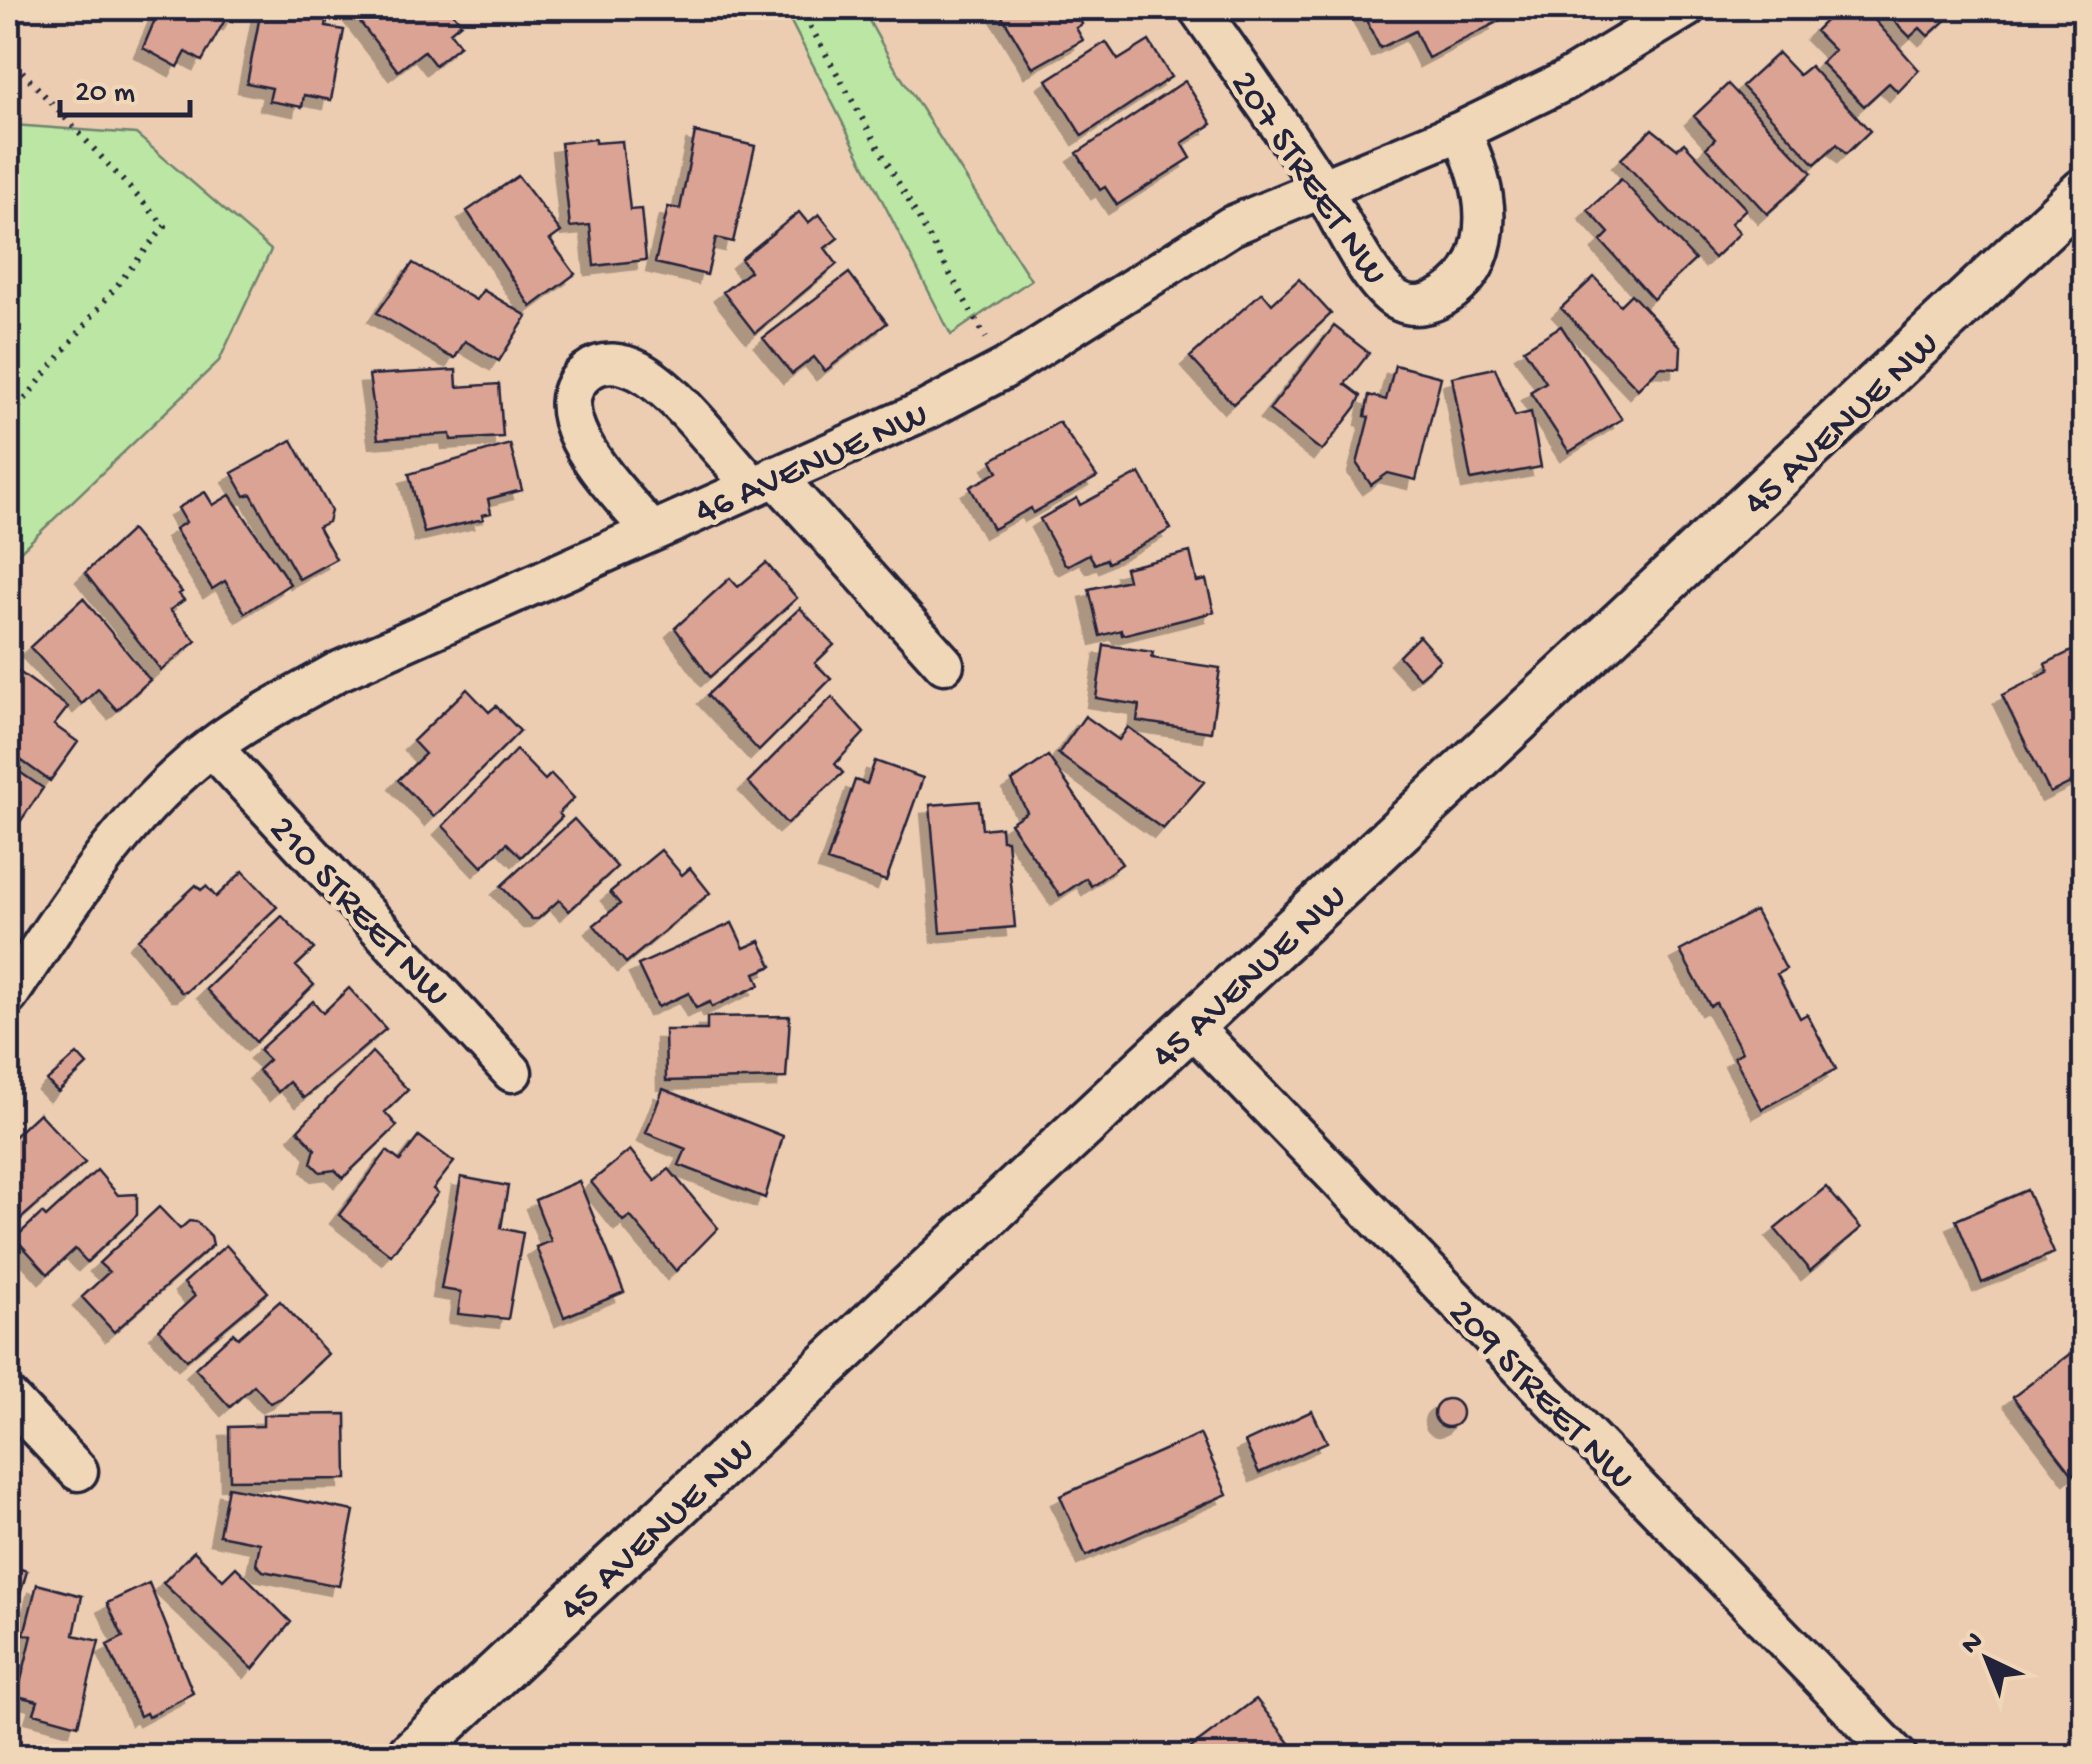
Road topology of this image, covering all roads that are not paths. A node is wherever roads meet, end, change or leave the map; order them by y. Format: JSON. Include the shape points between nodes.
{"nodes":[{"id":1,"x":1198,"y":8,"type":"edge"},
{"id":2,"x":1686,"y":8,"type":"edge"},
{"id":3,"x":1462,"y":131,"type":"junction"},
{"id":4,"x":1322,"y":187,"type":"junction"},
{"id":5,"x":2084,"y":191,"type":"edge"},
{"id":6,"x":764,"y":481,"type":"junction"},
{"id":7,"x":651,"y":531,"type":"junction"},
{"id":8,"x":944,"y":664,"type":"dead end"},
{"id":9,"x":212,"y":747,"type":"junction"},
{"id":10,"x":8,"y":996,"type":"edge"},
{"id":11,"x":1191,"y":1026,"type":"junction"},
{"id":12,"x":512,"y":1072,"type":"dead end"},
{"id":13,"x":8,"y":1397,"type":"edge"},
{"id":14,"x":78,"y":1471,"type":"dead end"},
{"id":15,"x":409,"y":1756,"type":"edge"},
{"id":16,"x":1897,"y":1756,"type":"edge"}],
"edges":[{"from":1,"to":4,"type":"street","name":"207 STREET NW"},
{"from":2,"to":3,"type":"street","name":"46 AVENUE NW","via":[[1599,63]]},
{"from":3,"to":4,"type":"street","name":"46 AVENUE NW"},
{"from":3,"to":4,"type":"street","name":"207 STREET NW","via":[[1478,169],[1484,238],[1474,266],[1450,294],[1424,304],[1401,303],[1383,288]]},
{"from":4,"to":6,"type":"street","name":"46 AVENUE NW","via":[[1231,226],[1004,369]]},
{"from":5,"to":11,"type":"street","name":"45 AVENUE NW"},
{"from":6,"to":7,"type":"street","name":"46 AVENUE NW"},
{"from":6,"to":7,"type":"street","via":[[642,373],[617,362],[589,369],[573,390],[570,418],[578,440]]},
{"from":6,"to":8,"type":"street"},
{"from":7,"to":9,"type":"street","name":"46 AVENUE NW","via":[[337,672]]},
{"from":9,"to":10,"type":"street","name":"46 AVENUE NW","via":[[138,816]]},
{"from":9,"to":12,"type":"street","name":"210 STREET NW"},
{"from":11,"to":15,"type":"street","name":"45 AVENUE NW"},
{"from":11,"to":16,"type":"street","name":"209 STREET NW"},
{"from":13,"to":14,"type":"street"}]}
